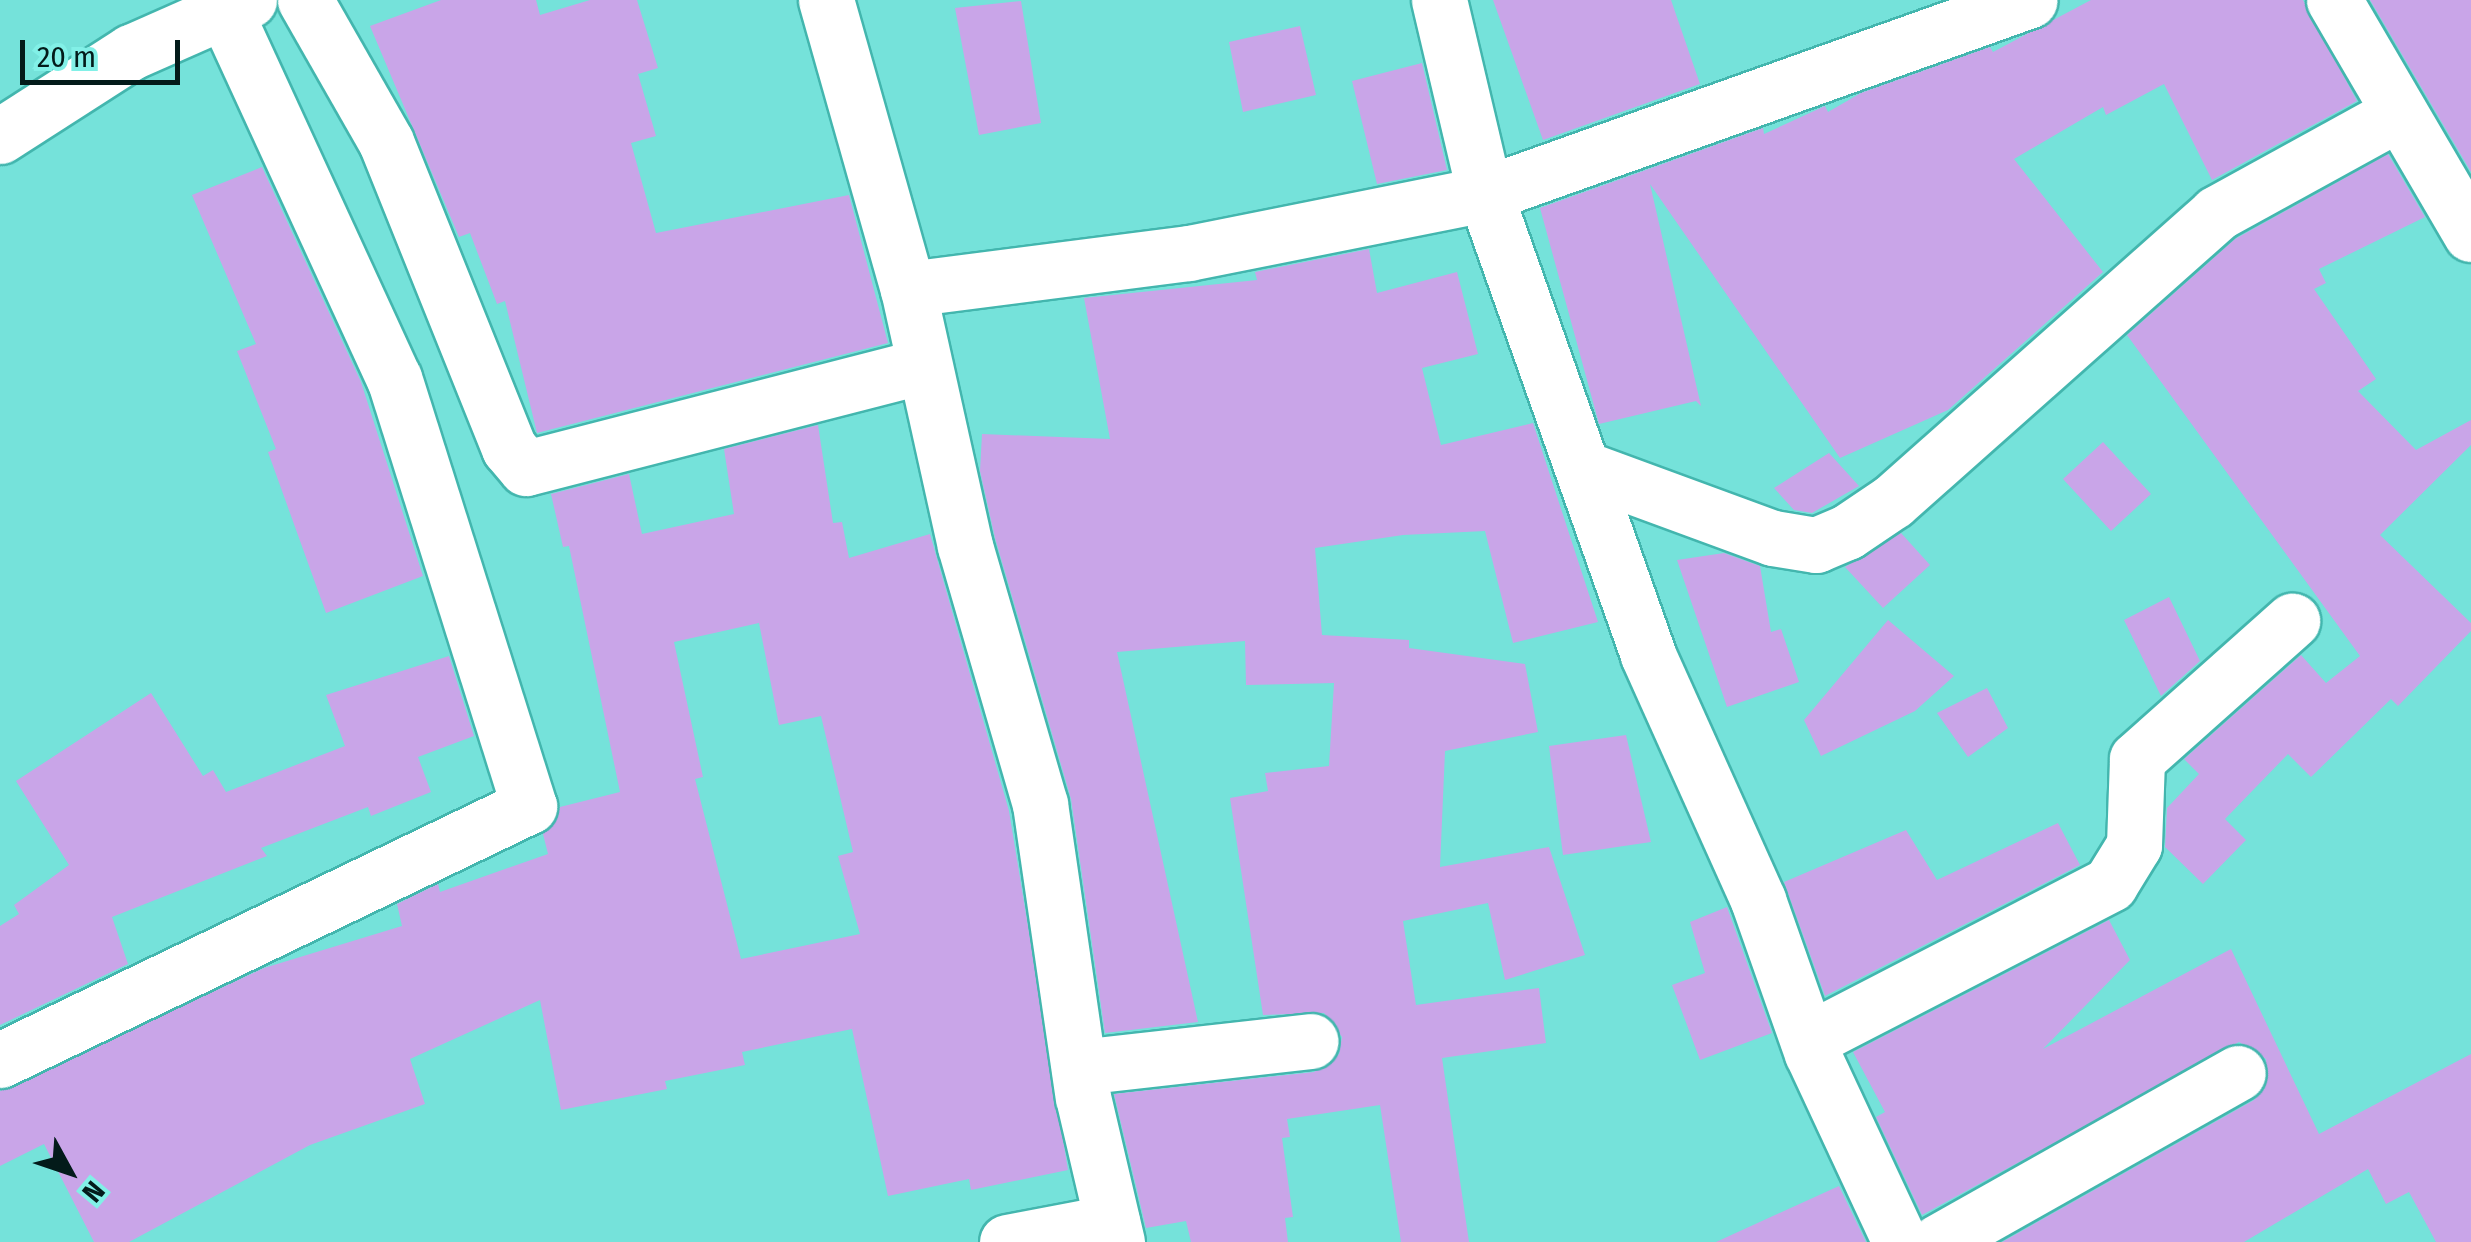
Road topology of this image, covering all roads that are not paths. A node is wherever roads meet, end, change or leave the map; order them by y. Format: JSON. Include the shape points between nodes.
{"nodes":[{"id":1,"x":305,"y":0,"type":"edge"},
{"id":2,"x":826,"y":0,"type":"edge"},
{"id":3,"x":1439,"y":0,"type":"edge"},
{"id":4,"x":2334,"y":0,"type":"edge"},
{"id":5,"x":2018,"y":2,"type":"edge"},
{"id":6,"x":237,"y":5,"type":"edge"},
{"id":7,"x":2398,"y":114,"type":"junction"},
{"id":8,"x":0,"y":136,"type":"edge"},
{"id":9,"x":1485,"y":194,"type":"junction"},
{"id":10,"x":2471,"y":234,"type":"edge"},
{"id":11,"x":908,"y":288,"type":"junction"},
{"id":12,"x":923,"y":366,"type":"junction"},
{"id":13,"x":1585,"y":469,"type":"junction"},
{"id":14,"x":2292,"y":621,"type":"dead end"},
{"id":15,"x":1808,"y":1040,"type":"junction"},
{"id":16,"x":1311,"y":1041,"type":"dead end"},
{"id":17,"x":0,"y":1060,"type":"edge"},
{"id":18,"x":1079,"y":1067,"type":"junction"},
{"id":19,"x":2238,"y":1073,"type":"dead end"},
{"id":20,"x":1114,"y":1232,"type":"edge"},
{"id":21,"x":1007,"y":1242,"type":"edge"},
{"id":22,"x":1900,"y":1242,"type":"edge"},
{"id":23,"x":1938,"y":1242,"type":"edge"}],
"edges":[{"from":1,"to":12,"type":"street","via":[[386,142],[509,448],[526,468]]},
{"from":2,"to":11,"type":"street"},
{"from":3,"to":9,"type":"street"},
{"from":4,"to":7,"type":"street"},
{"from":5,"to":9,"type":"street"},
{"from":6,"to":8,"type":"street","via":[[132,52]]},
{"from":6,"to":17,"type":"street","via":[[394,379],[530,806]]},
{"from":7,"to":10,"type":"street"},
{"from":7,"to":13,"type":"street","via":[[2217,213],[1893,501],[1847,532],[1816,545],[1773,538]]},
{"from":9,"to":11,"type":"street","via":[[1189,253]]},
{"from":9,"to":13,"type":"street"},
{"from":11,"to":12,"type":"street"},
{"from":12,"to":18,"type":"street","via":[[965,546],[1040,804]]},
{"from":13,"to":15,"type":"street","via":[[1648,655],[1758,900]]},
{"from":14,"to":15,"type":"street","via":[[2137,759],[2134,845],[2110,884]]},
{"from":15,"to":22,"type":"street"},
{"from":16,"to":18,"type":"street"},
{"from":18,"to":20,"type":"street"},
{"from":19,"to":23,"type":"street"},
{"from":20,"to":21,"type":"street"}]}
